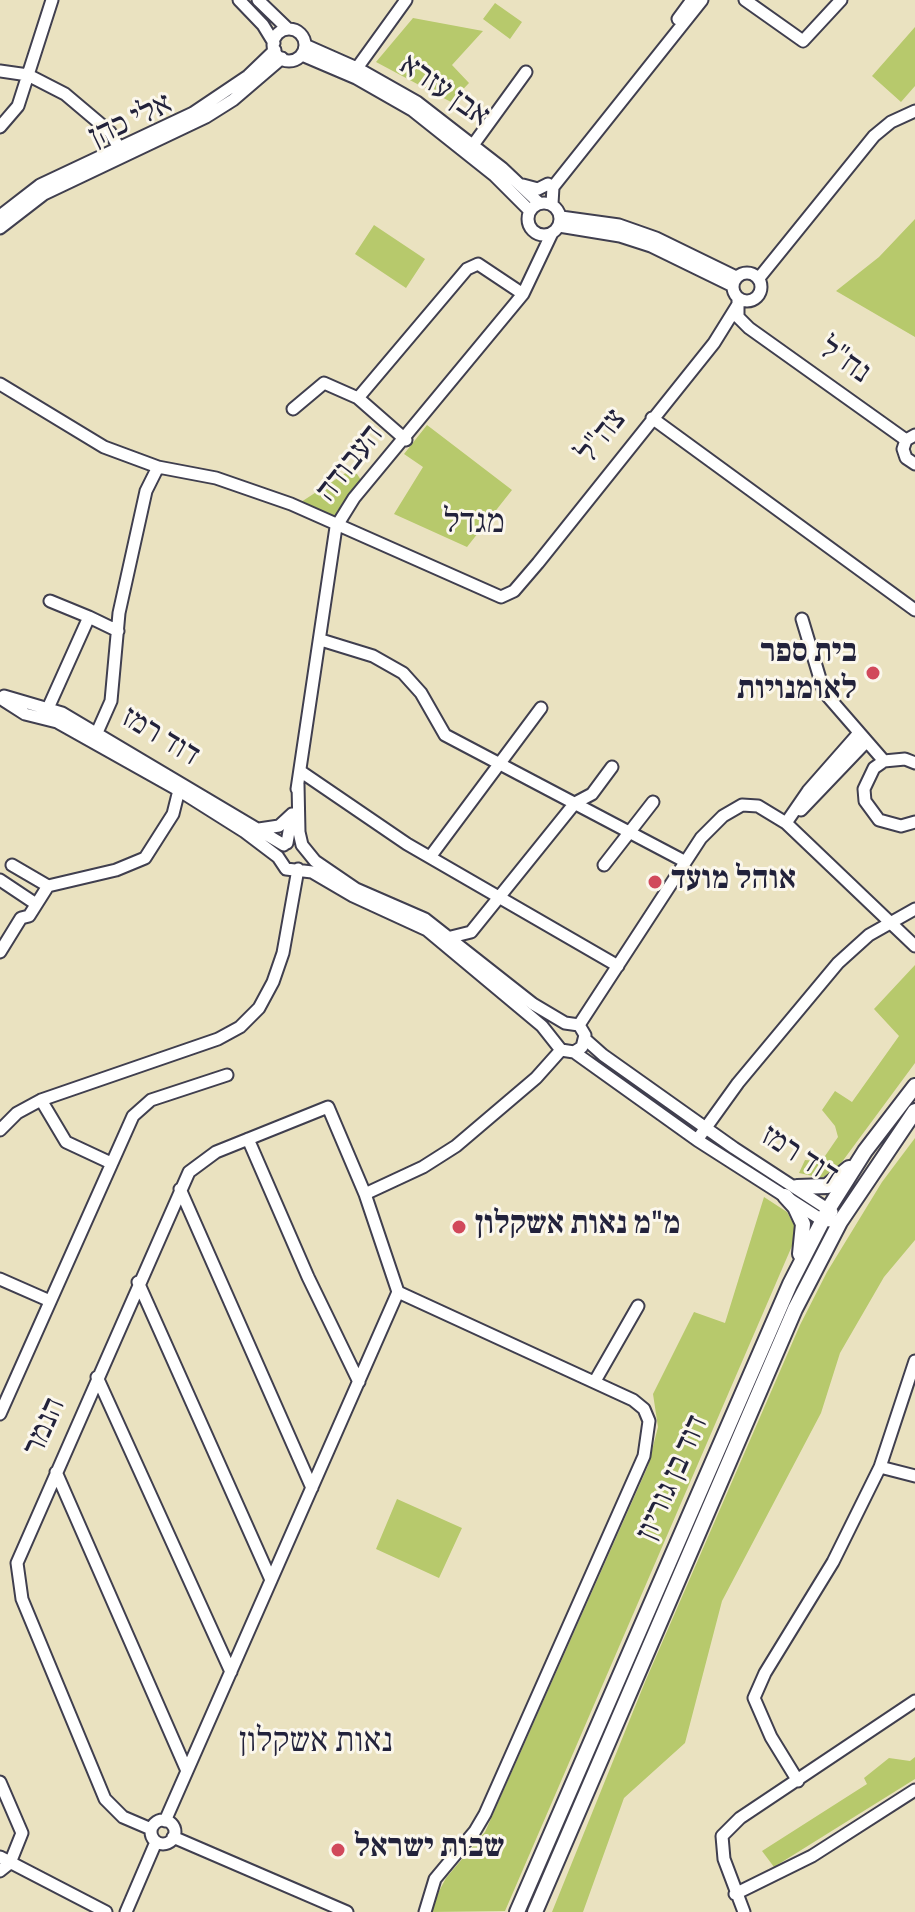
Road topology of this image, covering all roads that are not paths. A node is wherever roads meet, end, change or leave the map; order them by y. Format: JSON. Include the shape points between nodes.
{"nodes":[{"id":1,"x":52,"y":0,"type":"edge"},
{"id":2,"x":239,"y":0,"type":"edge"},
{"id":3,"x":258,"y":0,"type":"edge"},
{"id":4,"x":406,"y":0,"type":"edge"},
{"id":5,"x":692,"y":0,"type":"edge"},
{"id":6,"x":702,"y":0,"type":"edge"},
{"id":7,"x":745,"y":0,"type":"edge"},
{"id":8,"x":841,"y":0,"type":"edge"},
{"id":9,"x":288,"y":29,"type":"junction"},
{"id":10,"x":303,"y":50,"type":"junction"},
{"id":11,"x":277,"y":51,"type":"junction"},
{"id":12,"x":357,"y":68,"type":"junction"},
{"id":13,"x":0,"y":71,"type":"edge"},
{"id":14,"x":526,"y":72,"type":"dead end"},
{"id":15,"x":28,"y":75,"type":"junction"},
{"id":16,"x":915,"y":111,"type":"edge"},
{"id":17,"x":0,"y":127,"type":"edge"},
{"id":18,"x":105,"y":127,"type":"junction"},
{"id":19,"x":473,"y":145,"type":"junction"},
{"id":20,"x":122,"y":152,"type":"junction"},
{"id":21,"x":98,"y":157,"type":"junction"},
{"id":22,"x":517,"y":182,"type":"junction"},
{"id":23,"x":548,"y":184,"type":"junction"},
{"id":24,"x":540,"y":205,"type":"junction"},
{"id":25,"x":0,"y":216,"type":"edge"},
{"id":26,"x":557,"y":226,"type":"junction"},
{"id":27,"x":0,"y":228,"type":"edge"},
{"id":28,"x":533,"y":231,"type":"junction"},
{"id":29,"x":537,"y":268,"type":"junction"},
{"id":30,"x":759,"y":278,"type":"junction"},
{"id":31,"x":734,"y":282,"type":"junction"},
{"id":32,"x":523,"y":294,"type":"junction"},
{"id":33,"x":741,"y":302,"type":"junction"},
{"id":34,"x":0,"y":384,"type":"edge"},
{"id":35,"x":358,"y":398,"type":"junction"},
{"id":36,"x":293,"y":409,"type":"dead end"},
{"id":37,"x":652,"y":418,"type":"junction"},
{"id":38,"x":911,"y":438,"type":"edge"},
{"id":39,"x":406,"y":440,"type":"junction"},
{"id":40,"x":915,"y":464,"type":"edge"},
{"id":41,"x":158,"y":467,"type":"junction"},
{"id":42,"x":336,"y":527,"type":"junction"},
{"id":43,"x":50,"y":601,"type":"dead end"},
{"id":44,"x":915,"y":610,"type":"edge"},
{"id":45,"x":89,"y":617,"type":"junction"},
{"id":46,"x":802,"y":619,"type":"dead end"},
{"id":47,"x":118,"y":631,"type":"junction"},
{"id":48,"x":321,"y":640,"type":"junction"},
{"id":49,"x":0,"y":696,"type":"edge"},
{"id":50,"x":49,"y":706,"type":"junction"},
{"id":51,"x":541,"y":708,"type":"dead end"},
{"id":52,"x":95,"y":737,"type":"junction"},
{"id":53,"x":863,"y":738,"type":"junction"},
{"id":54,"x":884,"y":761,"type":"junction"},
{"id":55,"x":915,"y":763,"type":"edge"},
{"id":56,"x":499,"y":766,"type":"junction"},
{"id":57,"x":612,"y":767,"type":"dead end"},
{"id":58,"x":300,"y":771,"type":"junction"},
{"id":59,"x":298,"y":784,"type":"junction"},
{"id":60,"x":180,"y":786,"type":"junction"},
{"id":61,"x":653,"y":802,"type":"dead end"},
{"id":62,"x":575,"y":803,"type":"junction"},
{"id":63,"x":292,"y":813,"type":"junction"},
{"id":64,"x":915,"y":822,"type":"edge"},
{"id":65,"x":786,"y":823,"type":"junction"},
{"id":66,"x":255,"y":829,"type":"junction"},
{"id":67,"x":629,"y":832,"type":"junction"},
{"id":68,"x":285,"y":844,"type":"junction"},
{"id":69,"x":304,"y":849,"type":"junction"},
{"id":70,"x":430,"y":857,"type":"junction"},
{"id":71,"x":684,"y":861,"type":"junction"},
{"id":72,"x":281,"y":862,"type":"junction"},
{"id":73,"x":12,"y":865,"type":"dead end"},
{"id":74,"x":604,"y":865,"type":"dead end"},
{"id":75,"x":299,"y":868,"type":"junction"},
{"id":76,"x":0,"y":880,"type":"edge"},
{"id":77,"x":325,"y":880,"type":"junction"},
{"id":78,"x":42,"y":895,"type":"junction"},
{"id":79,"x":499,"y":896,"type":"junction"},
{"id":80,"x":292,"y":900,"type":"junction"},
{"id":81,"x":915,"y":909,"type":"edge"},
{"id":82,"x":892,"y":924,"type":"junction"},
{"id":83,"x":288,"y":927,"type":"junction"},
{"id":84,"x":451,"y":937,"type":"junction"},
{"id":85,"x":915,"y":946,"type":"edge"},
{"id":86,"x":0,"y":952,"type":"edge"},
{"id":87,"x":618,"y":966,"type":"junction"},
{"id":88,"x":565,"y":1023,"type":"junction"},
{"id":89,"x":579,"y":1025,"type":"junction"},
{"id":90,"x":554,"y":1038,"type":"junction"},
{"id":91,"x":585,"y":1039,"type":"junction"},
{"id":92,"x":568,"y":1051,"type":"junction"},
{"id":93,"x":227,"y":1075,"type":"dead end"},
{"id":94,"x":915,"y":1086,"type":"edge"},
{"id":95,"x":41,"y":1100,"type":"junction"},
{"id":96,"x":915,"y":1111,"type":"edge"},
{"id":97,"x":706,"y":1127,"type":"junction"},
{"id":98,"x":0,"y":1130,"type":"edge"},
{"id":99,"x":248,"y":1139,"type":"junction"},
{"id":100,"x":697,"y":1140,"type":"junction"},
{"id":101,"x":865,"y":1151,"type":"junction"},
{"id":102,"x":111,"y":1163,"type":"junction"},
{"id":103,"x":180,"y":1189,"type":"junction"},
{"id":104,"x":791,"y":1191,"type":"junction"},
{"id":105,"x":365,"y":1194,"type":"junction"},
{"id":106,"x":825,"y":1214,"type":"junction"},
{"id":107,"x":840,"y":1222,"type":"junction"},
{"id":108,"x":795,"y":1274,"type":"junction"},
{"id":109,"x":0,"y":1279,"type":"edge"},
{"id":110,"x":138,"y":1282,"type":"junction"},
{"id":111,"x":398,"y":1292,"type":"junction"},
{"id":112,"x":50,"y":1301,"type":"junction"},
{"id":113,"x":638,"y":1306,"type":"dead end"},
{"id":114,"x":915,"y":1361,"type":"edge"},
{"id":115,"x":97,"y":1377,"type":"junction"},
{"id":116,"x":595,"y":1381,"type":"junction"},
{"id":117,"x":359,"y":1382,"type":"junction"},
{"id":118,"x":0,"y":1414,"type":"edge"},
{"id":119,"x":880,"y":1467,"type":"junction"},
{"id":120,"x":56,"y":1472,"type":"junction"},
{"id":121,"x":915,"y":1476,"type":"edge"},
{"id":122,"x":312,"y":1488,"type":"junction"},
{"id":123,"x":271,"y":1580,"type":"junction"},
{"id":124,"x":231,"y":1672,"type":"junction"},
{"id":125,"x":915,"y":1701,"type":"edge"},
{"id":126,"x":187,"y":1771,"type":"junction"},
{"id":127,"x":798,"y":1781,"type":"junction"},
{"id":128,"x":0,"y":1782,"type":"edge"},
{"id":129,"x":915,"y":1790,"type":"edge"},
{"id":130,"x":165,"y":1821,"type":"junction"},
{"id":131,"x":151,"y":1829,"type":"junction"},
{"id":132,"x":173,"y":1837,"type":"junction"},
{"id":133,"x":156,"y":1842,"type":"junction"},
{"id":134,"x":3,"y":1864,"type":"edge"},
{"id":135,"x":735,"y":1894,"type":"junction"},
{"id":136,"x":344,"y":1911,"type":"edge"},
{"id":137,"x":106,"y":1912,"type":"edge"},
{"id":138,"x":126,"y":1912,"type":"edge"},
{"id":139,"x":425,"y":1912,"type":"edge"},
{"id":140,"x":517,"y":1912,"type":"edge"},
{"id":141,"x":535,"y":1912,"type":"edge"},
{"id":142,"x":744,"y":1912,"type":"edge"}],
"edges":[{"from":1,"to":15,"type":"street"},
{"from":2,"to":11,"type":"street"},
{"from":3,"to":9,"type":"street"},
{"from":4,"to":12,"type":"street"},
{"from":5,"to":23,"type":"street"},
{"from":6,"to":24,"type":"street"},
{"from":7,"to":8,"type":"street","via":[[803,41]]},
{"from":9,"to":10,"type":"street","via":[[300,33]]},
{"from":9,"to":11,"type":"street","via":[[278,33]]},
{"from":10,"to":11,"type":"street","via":[[294,60]]},
{"from":10,"to":12,"type":"street","name":"אבן עזרא"},
{"from":10,"to":24,"type":"street","name":"אבן עזרא","via":[[412,110]]},
{"from":11,"to":20,"type":"street","name":"אלי כהן","via":[[222,95]]},
{"from":12,"to":19,"type":"street","name":"אבן עזרא","via":[[417,102]]},
{"from":13,"to":15,"type":"street"},
{"from":14,"to":19,"type":"street"},
{"from":15,"to":17,"type":"street","via":[[18,106]]},
{"from":15,"to":18,"type":"street","via":[[65,94]]},
{"from":16,"to":30,"type":"street","via":[[874,136]]},
{"from":18,"to":20,"type":"street"},
{"from":18,"to":21,"type":"street","via":[[108,143]]},
{"from":19,"to":22,"type":"street","name":"אבן עזרא"},
{"from":20,"to":21,"type":"street","name":"אלי כהן"},
{"from":20,"to":27,"type":"street","name":"אלי כהן","via":[[44,194]]},
{"from":21,"to":25,"type":"street","name":"אלי כהן","via":[[40,185]]},
{"from":22,"to":23,"type":"street","via":[[532,189]]},
{"from":22,"to":24,"type":"street","name":"אבן עזרא"},
{"from":23,"to":24,"type":"street"},
{"from":24,"to":26,"type":"street"},
{"from":24,"to":28,"type":"street","via":[[528,221]]},
{"from":26,"to":28,"type":"street","via":[[542,235]]},
{"from":26,"to":29,"type":"street","name":"העבודה"},
{"from":26,"to":31,"type":"street","via":[[640,242]]},
{"from":28,"to":29,"type":"street"},
{"from":29,"to":32,"type":"street","name":"העבודה"},
{"from":30,"to":31,"type":"street","via":[[748,272]]},
{"from":30,"to":33,"type":"street","name":"צה\"ל","via":[[759,295]]},
{"from":31,"to":33,"type":"street","name":"נח\"ל"},
{"from":32,"to":35,"type":"street","via":[[478,264],[467,269]]},
{"from":32,"to":39,"type":"street","name":"העבודה"},
{"from":33,"to":37,"type":"street","name":"צה\"ל"},
{"from":33,"to":38,"type":"street","name":"נח\"ל","via":[[738,317],[749,328]]},
{"from":34,"to":41,"type":"street","via":[[104,447]]},
{"from":35,"to":36,"type":"street","via":[[324,383]]},
{"from":35,"to":39,"type":"street"},
{"from":37,"to":42,"type":"street","name":"צה\"ל","via":[[521,584],[504,596]]},
{"from":37,"to":44,"type":"street"},
{"from":38,"to":40,"type":"street","via":[[904,454]]},
{"from":39,"to":42,"type":"street","name":"העבודה","via":[[354,498]]},
{"from":41,"to":42,"type":"street","via":[[216,478],[291,504]]},
{"from":41,"to":47,"type":"street","via":[[144,500]]},
{"from":42,"to":48,"type":"street","name":"העבודה"},
{"from":43,"to":45,"type":"street"},
{"from":45,"to":47,"type":"street"},
{"from":45,"to":50,"type":"street"},
{"from":46,"to":53,"type":"street","via":[[824,692]]},
{"from":47,"to":52,"type":"street","via":[[111,701]]},
{"from":48,"to":56,"type":"street","via":[[373,656],[403,673],[445,735]]},
{"from":48,"to":58,"type":"street","name":"העבודה"},
{"from":49,"to":50,"type":"street","name":"דוד רמז"},
{"from":49,"to":52,"type":"street","name":"דוד רמז","via":[[25,714]]},
{"from":50,"to":52,"type":"street","name":"דוד רמז"},
{"from":51,"to":56,"type":"street"},
{"from":52,"to":60,"type":"street","name":"דוד רמז"},
{"from":53,"to":54,"type":"street"},
{"from":53,"to":65,"type":"street"},
{"from":54,"to":55,"type":"street"},
{"from":54,"to":64,"type":"street","via":[[867,778],[870,812],[889,825]]},
{"from":56,"to":62,"type":"street"},
{"from":56,"to":70,"type":"street"},
{"from":57,"to":62,"type":"street","via":[[592,794]]},
{"from":58,"to":59,"type":"street","name":"העבודה"},
{"from":58,"to":70,"type":"street"},
{"from":59,"to":63,"type":"street","name":"העבודה"},
{"from":59,"to":69,"type":"street","name":"העבודה","via":[[296,817]]},
{"from":60,"to":66,"type":"street","name":"דוד רמז"},
{"from":60,"to":72,"type":"street","name":"דוד רמז"},
{"from":60,"to":78,"type":"street","via":[[173,814],[145,858]]},
{"from":61,"to":67,"type":"street"},
{"from":62,"to":67,"type":"street"},
{"from":62,"to":79,"type":"street"},
{"from":63,"to":66,"type":"street","via":[[279,826]]},
{"from":63,"to":68,"type":"street","name":"העבודה"},
{"from":65,"to":71,"type":"street","via":[[758,806],[742,805],[723,816]]},
{"from":65,"to":82,"type":"street"},
{"from":66,"to":68,"type":"street","name":"דוד רמז"},
{"from":67,"to":71,"type":"street"},
{"from":67,"to":74,"type":"street"},
{"from":68,"to":69,"type":"street"},
{"from":68,"to":72,"type":"street","name":"העבודה"},
{"from":69,"to":75,"type":"street","via":[[306,861]]},
{"from":69,"to":84,"type":"street","via":[[338,878],[413,912]]},
{"from":70,"to":79,"type":"street"},
{"from":71,"to":87,"type":"street"},
{"from":72,"to":75,"type":"street"},
{"from":72,"to":83,"type":"street"},
{"from":73,"to":78,"type":"street"},
{"from":75,"to":77,"type":"street"},
{"from":75,"to":80,"type":"street"},
{"from":76,"to":78,"type":"street"},
{"from":77,"to":80,"type":"street","via":[[306,884]]},
{"from":77,"to":90,"type":"street","via":[[427,930]]},
{"from":78,"to":86,"type":"street"},
{"from":79,"to":84,"type":"street","via":[[471,932]]},
{"from":79,"to":87,"type":"street"},
{"from":80,"to":83,"type":"street"},
{"from":81,"to":82,"type":"street"},
{"from":82,"to":85,"type":"street"},
{"from":82,"to":97,"type":"street","via":[[869,935],[824,979]]},
{"from":83,"to":95,"type":"street","via":[[273,982],[259,1008],[240,1027]]},
{"from":84,"to":88,"type":"street","via":[[533,1004]]},
{"from":87,"to":89,"type":"street"},
{"from":88,"to":89,"type":"street"},
{"from":88,"to":90,"type":"street"},
{"from":89,"to":91,"type":"street"},
{"from":90,"to":92,"type":"street"},
{"from":91,"to":92,"type":"street"},
{"from":91,"to":97,"type":"street","name":"דוד רמז"},
{"from":92,"to":100,"type":"street","name":"דוד רמז"},
{"from":92,"to":105,"type":"street","via":[[456,1146]]},
{"from":93,"to":102,"type":"street","via":[[141,1107]]},
{"from":94,"to":101,"type":"main road","name":"דוד בן גוריון"},
{"from":95,"to":98,"type":"street"},
{"from":95,"to":102,"type":"street","via":[[66,1142]]},
{"from":96,"to":107,"type":"main road","name":"דוד בן גוריון"},
{"from":97,"to":100,"type":"street"},
{"from":97,"to":104,"type":"street","name":"דוד רמז"},
{"from":99,"to":103,"type":"street","name":"הנמר","via":[[202,1161]]},
{"from":99,"to":105,"type":"street","name":"הנמר","via":[[328,1107]]},
{"from":99,"to":117,"type":"street"},
{"from":100,"to":104,"type":"street","name":"דוד רמז"},
{"from":101,"to":104,"type":"main road","via":[[827,1186]]},
{"from":101,"to":106,"type":"main road","name":"דוד בן גוריון"},
{"from":102,"to":112,"type":"street"},
{"from":103,"to":110,"type":"street","name":"הנמר"},
{"from":103,"to":122,"type":"street"},
{"from":104,"to":106,"type":"street","name":"דוד רמז"},
{"from":104,"to":108,"type":"main road","via":[[803,1224]]},
{"from":105,"to":111,"type":"street"},
{"from":106,"to":107,"type":"street","name":"דוד רמז"},
{"from":106,"to":108,"type":"main road","name":"דוד בן גוריון"},
{"from":107,"to":141,"type":"main road","name":"דוד בן גוריון","via":[[759,1391]]},
{"from":108,"to":140,"type":"main road","name":"דוד בן גוריון"},
{"from":109,"to":112,"type":"street"},
{"from":110,"to":115,"type":"street","name":"הנמר"},
{"from":110,"to":123,"type":"street"},
{"from":111,"to":116,"type":"street"},
{"from":111,"to":117,"type":"street"},
{"from":112,"to":118,"type":"street"},
{"from":113,"to":116,"type":"street"},
{"from":114,"to":119,"type":"street"},
{"from":115,"to":120,"type":"street","name":"הנמר"},
{"from":115,"to":124,"type":"street"},
{"from":116,"to":139,"type":"street","via":[[644,1409],[649,1421],[644,1456],[485,1814],[435,1879]]},
{"from":117,"to":122,"type":"street"},
{"from":119,"to":121,"type":"street"},
{"from":119,"to":127,"type":"street","via":[[833,1562],[754,1698]]},
{"from":120,"to":126,"type":"street"},
{"from":120,"to":131,"type":"street","name":"הנמר","via":[[17,1563],[22,1599],[105,1799],[123,1817]]},
{"from":122,"to":123,"type":"street"},
{"from":123,"to":124,"type":"street"},
{"from":124,"to":126,"type":"street"},
{"from":125,"to":127,"type":"street"},
{"from":126,"to":130,"type":"street"},
{"from":127,"to":135,"type":"street","via":[[740,1818],[722,1836]]},
{"from":128,"to":134,"type":"street","via":[[22,1833]]},
{"from":129,"to":135,"type":"street","via":[[812,1856]]},
{"from":130,"to":131,"type":"street"},
{"from":130,"to":132,"type":"street","via":[[173,1827]]},
{"from":131,"to":133,"type":"street"},
{"from":132,"to":133,"type":"street","via":[[167,1843]]},
{"from":132,"to":136,"type":"street"},
{"from":133,"to":138,"type":"street"},
{"from":134,"to":137,"type":"street"},
{"from":135,"to":142,"type":"street"}]}
